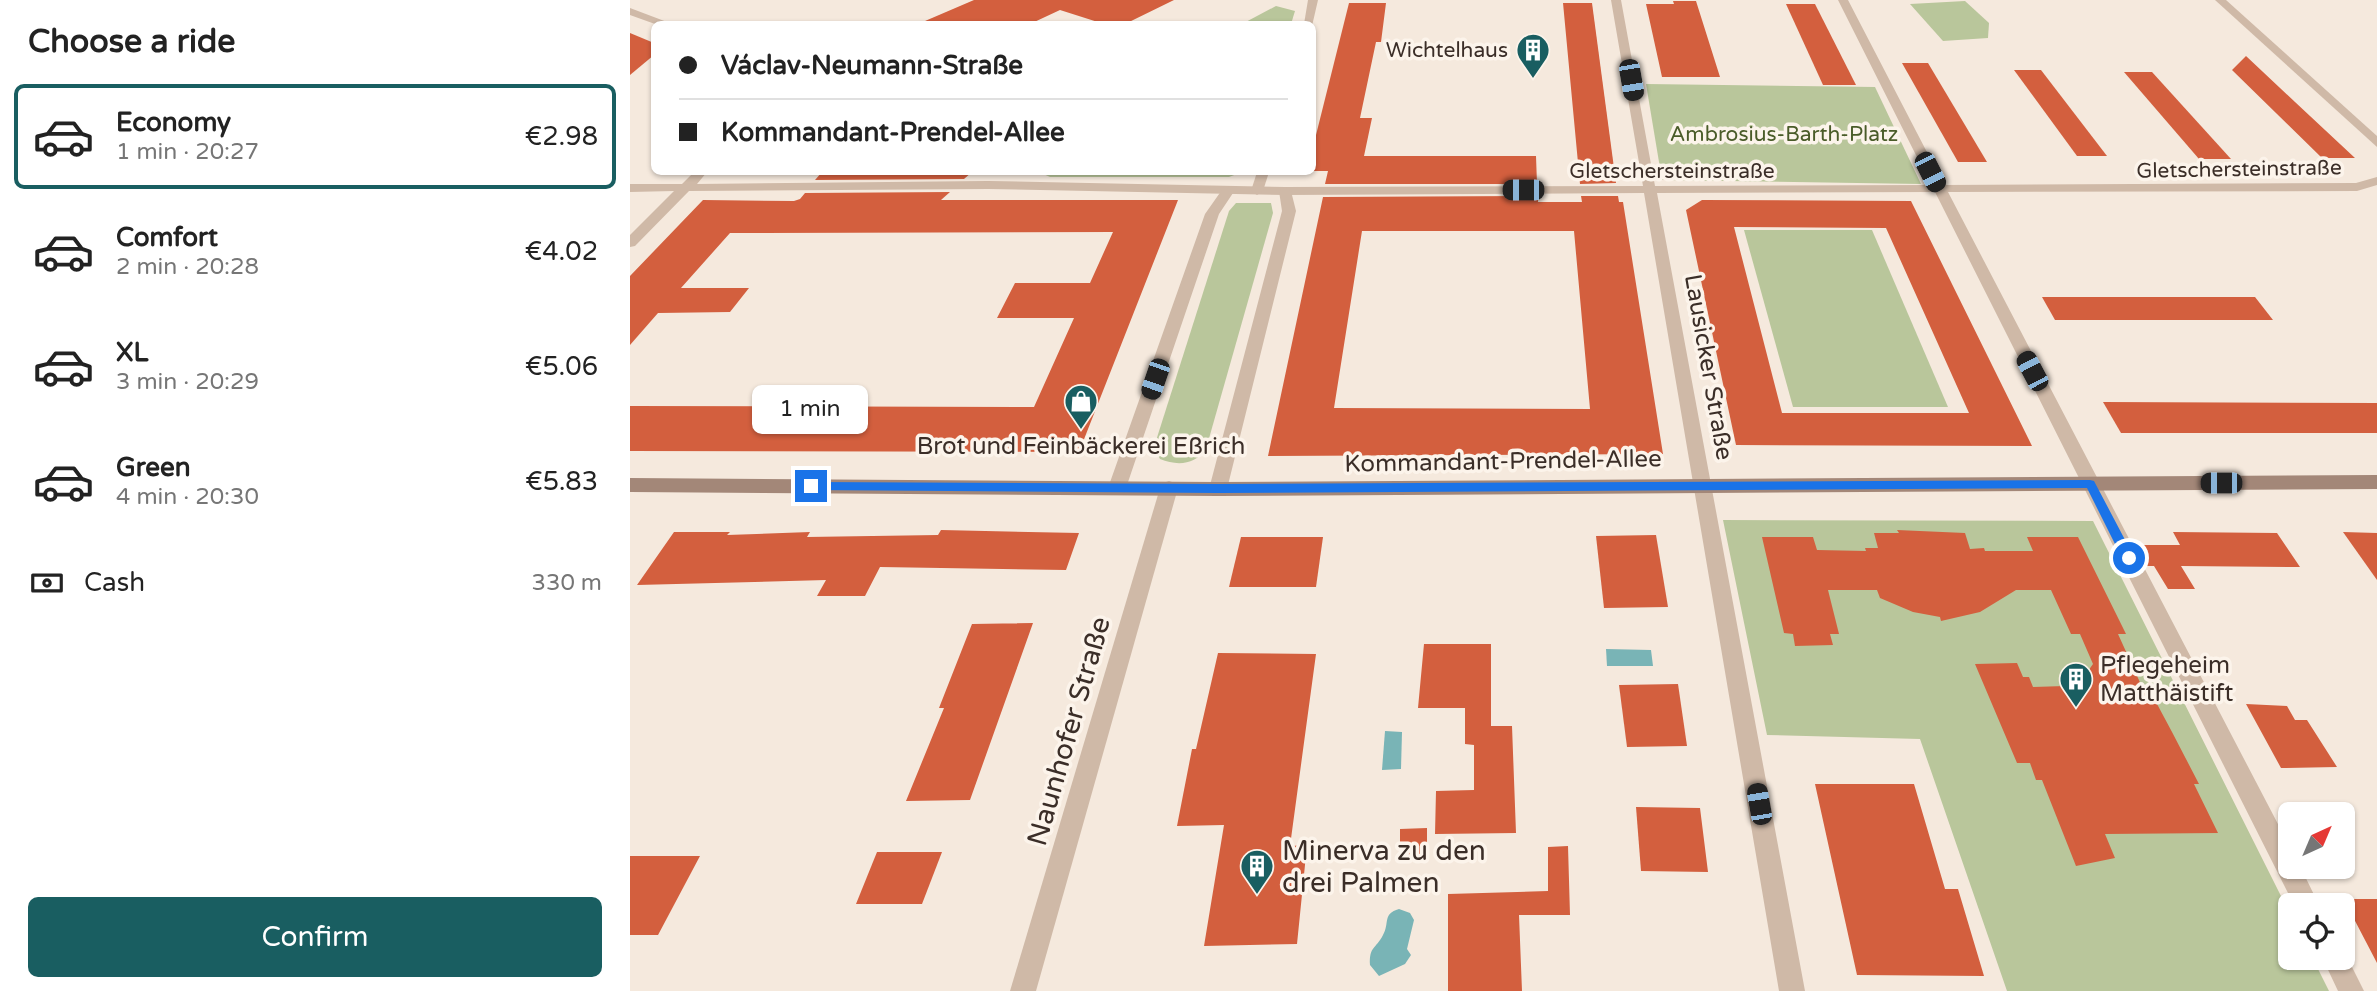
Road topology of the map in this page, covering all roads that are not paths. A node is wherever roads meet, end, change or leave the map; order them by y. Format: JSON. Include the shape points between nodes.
{"nodes":[{"id":1,"x":1313,"y":0,"type":"edge"},
{"id":2,"x":1616,"y":0,"type":"edge"},
{"id":3,"x":1843,"y":0,"type":"edge"},
{"id":4,"x":2220,"y":0,"type":"edge"},
{"id":5,"x":630,"y":11,"type":"edge"},
{"id":6,"x":655,"y":21,"type":"edge"},
{"id":7,"x":1310,"y":21,"type":"edge"},
{"id":8,"x":2377,"y":143,"type":"edge"},
{"id":9,"x":698,"y":175,"type":"edge"},
{"id":10,"x":995,"y":175,"type":"edge"},
{"id":11,"x":1262,"y":175,"type":"edge"},
{"id":12,"x":2377,"y":181,"type":"edge"},
{"id":13,"x":988,"y":185,"type":"junction"},
{"id":14,"x":630,"y":188,"type":"edge"},
{"id":15,"x":685,"y":188,"type":"junction"},
{"id":16,"x":1229,"y":190,"type":"junction"},
{"id":17,"x":1651,"y":190,"type":"junction"},
{"id":18,"x":1938,"y":190,"type":"junction"},
{"id":19,"x":1257,"y":191,"type":"junction"},
{"id":20,"x":1285,"y":191,"type":"junction"},
{"id":21,"x":630,"y":243,"type":"edge"},
{"id":22,"x":2377,"y":482,"type":"edge"},
{"id":23,"x":1704,"y":484,"type":"junction"},
{"id":24,"x":2090,"y":484,"type":"junction"},
{"id":25,"x":630,"y":485,"type":"edge"},
{"id":26,"x":1117,"y":488,"type":"junction"},
{"id":27,"x":1169,"y":488,"type":"junction"},
{"id":28,"x":1218,"y":489,"type":"junction"},
{"id":29,"x":2301,"y":893,"type":"edge"},
{"id":30,"x":2340,"y":970,"type":"edge"},
{"id":31,"x":1023,"y":991,"type":"edge"},
{"id":32,"x":1792,"y":991,"type":"edge"},
{"id":33,"x":2351,"y":991,"type":"edge"}],
"edges":[{"from":1,"to":7,"type":"street"},
{"from":2,"to":17,"type":"street","name":"Lausicker Straße"},
{"from":3,"to":18,"type":"street"},
{"from":4,"to":8,"type":"street"},
{"from":5,"to":6,"type":"street"},
{"from":9,"to":15,"type":"street"},
{"from":10,"to":13,"type":"street"},
{"from":11,"to":19,"type":"street"},
{"from":12,"to":18,"type":"street","name":"Gletschersteinstraße","via":[[2357,187]]},
{"from":13,"to":15,"type":"street","name":"Gletschersteinstraße"},
{"from":13,"to":16,"type":"street","name":"Gletschersteinstraße"},
{"from":14,"to":15,"type":"street","name":"Gletschersteinstraße"},
{"from":15,"to":21,"type":"street"},
{"from":16,"to":19,"type":"street","name":"Gletschersteinstraße"},
{"from":16,"to":26,"type":"street","via":[[1212,214]]},
{"from":17,"to":18,"type":"street","name":"Gletschersteinstraße"},
{"from":17,"to":20,"type":"street","name":"Gletschersteinstraße"},
{"from":17,"to":23,"type":"street","name":"Lausicker Straße"},
{"from":18,"to":24,"type":"street"},
{"from":19,"to":20,"type":"street","name":"Gletschersteinstraße"},
{"from":20,"to":28,"type":"street","via":[[1289,211]]},
{"from":22,"to":24,"type":"main road","name":"Kommandant-Prendel-Allee"},
{"from":23,"to":24,"type":"main road","name":"Kommandant-Prendel-Allee"},
{"from":23,"to":28,"type":"main road","name":"Kommandant-Prendel-Allee"},
{"from":23,"to":32,"type":"street","name":"Lausicker Straße"},
{"from":24,"to":29,"type":"street"},
{"from":25,"to":26,"type":"main road","name":"Kommandant-Prendel-Allee"},
{"from":26,"to":27,"type":"main road","name":"Kommandant-Prendel-Allee"},
{"from":27,"to":28,"type":"main road","name":"Kommandant-Prendel-Allee"},
{"from":27,"to":31,"type":"street","name":"Naunhofer Straße"},
{"from":30,"to":33,"type":"street"}]}
